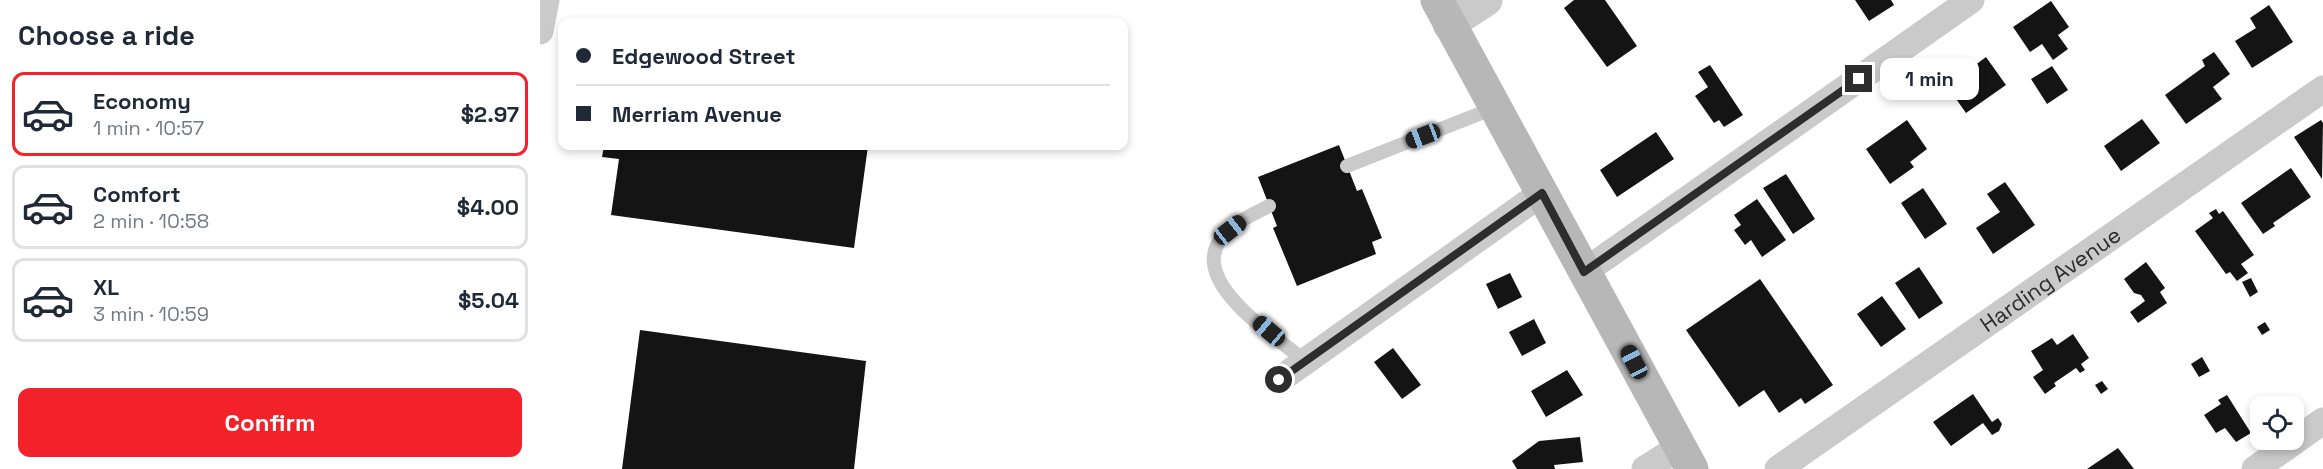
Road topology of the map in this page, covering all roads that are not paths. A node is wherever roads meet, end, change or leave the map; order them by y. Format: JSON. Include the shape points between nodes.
{"nodes":[{"id":1,"x":546,"y":0,"type":"edge"},
{"id":2,"x":1486,"y":0,"type":"edge"},
{"id":3,"x":1971,"y":0,"type":"edge"},
{"id":4,"x":1443,"y":12,"type":"edge"},
{"id":5,"x":540,"y":31,"type":"edge"},
{"id":6,"x":2323,"y":89,"type":"edge"},
{"id":7,"x":1494,"y":108,"type":"junction"},
{"id":8,"x":1347,"y":166,"type":"dead end"},
{"id":9,"x":1542,"y":193,"type":"junction"},
{"id":10,"x":1269,"y":206,"type":"dead end"},
{"id":11,"x":1584,"y":272,"type":"junction"},
{"id":12,"x":1305,"y":361,"type":"junction"},
{"id":13,"x":1279,"y":380,"type":"dead end"},
{"id":14,"x":2323,"y":422,"type":"edge"},
{"id":15,"x":1686,"y":458,"type":"edge"},
{"id":16,"x":1645,"y":469,"type":"edge"},
{"id":17,"x":1778,"y":469,"type":"edge"},
{"id":18,"x":2255,"y":469,"type":"edge"}],
"edges":[{"from":1,"to":5,"type":"street"},
{"from":2,"to":4,"type":"street"},
{"from":3,"to":11,"type":"street"},
{"from":4,"to":7,"type":"main road"},
{"from":6,"to":17,"type":"street","name":"Harding Avenue"},
{"from":7,"to":8,"type":"lane"},
{"from":7,"to":9,"type":"main road"},
{"from":9,"to":11,"type":"main road"},
{"from":9,"to":12,"type":"street"},
{"from":10,"to":12,"type":"lane","via":[[1241,220],[1220,240],[1214,250],[1214,270],[1233,300]]},
{"from":11,"to":15,"type":"main road"},
{"from":12,"to":13,"type":"street"},
{"from":14,"to":18,"type":"street"},
{"from":15,"to":16,"type":"street"}]}
